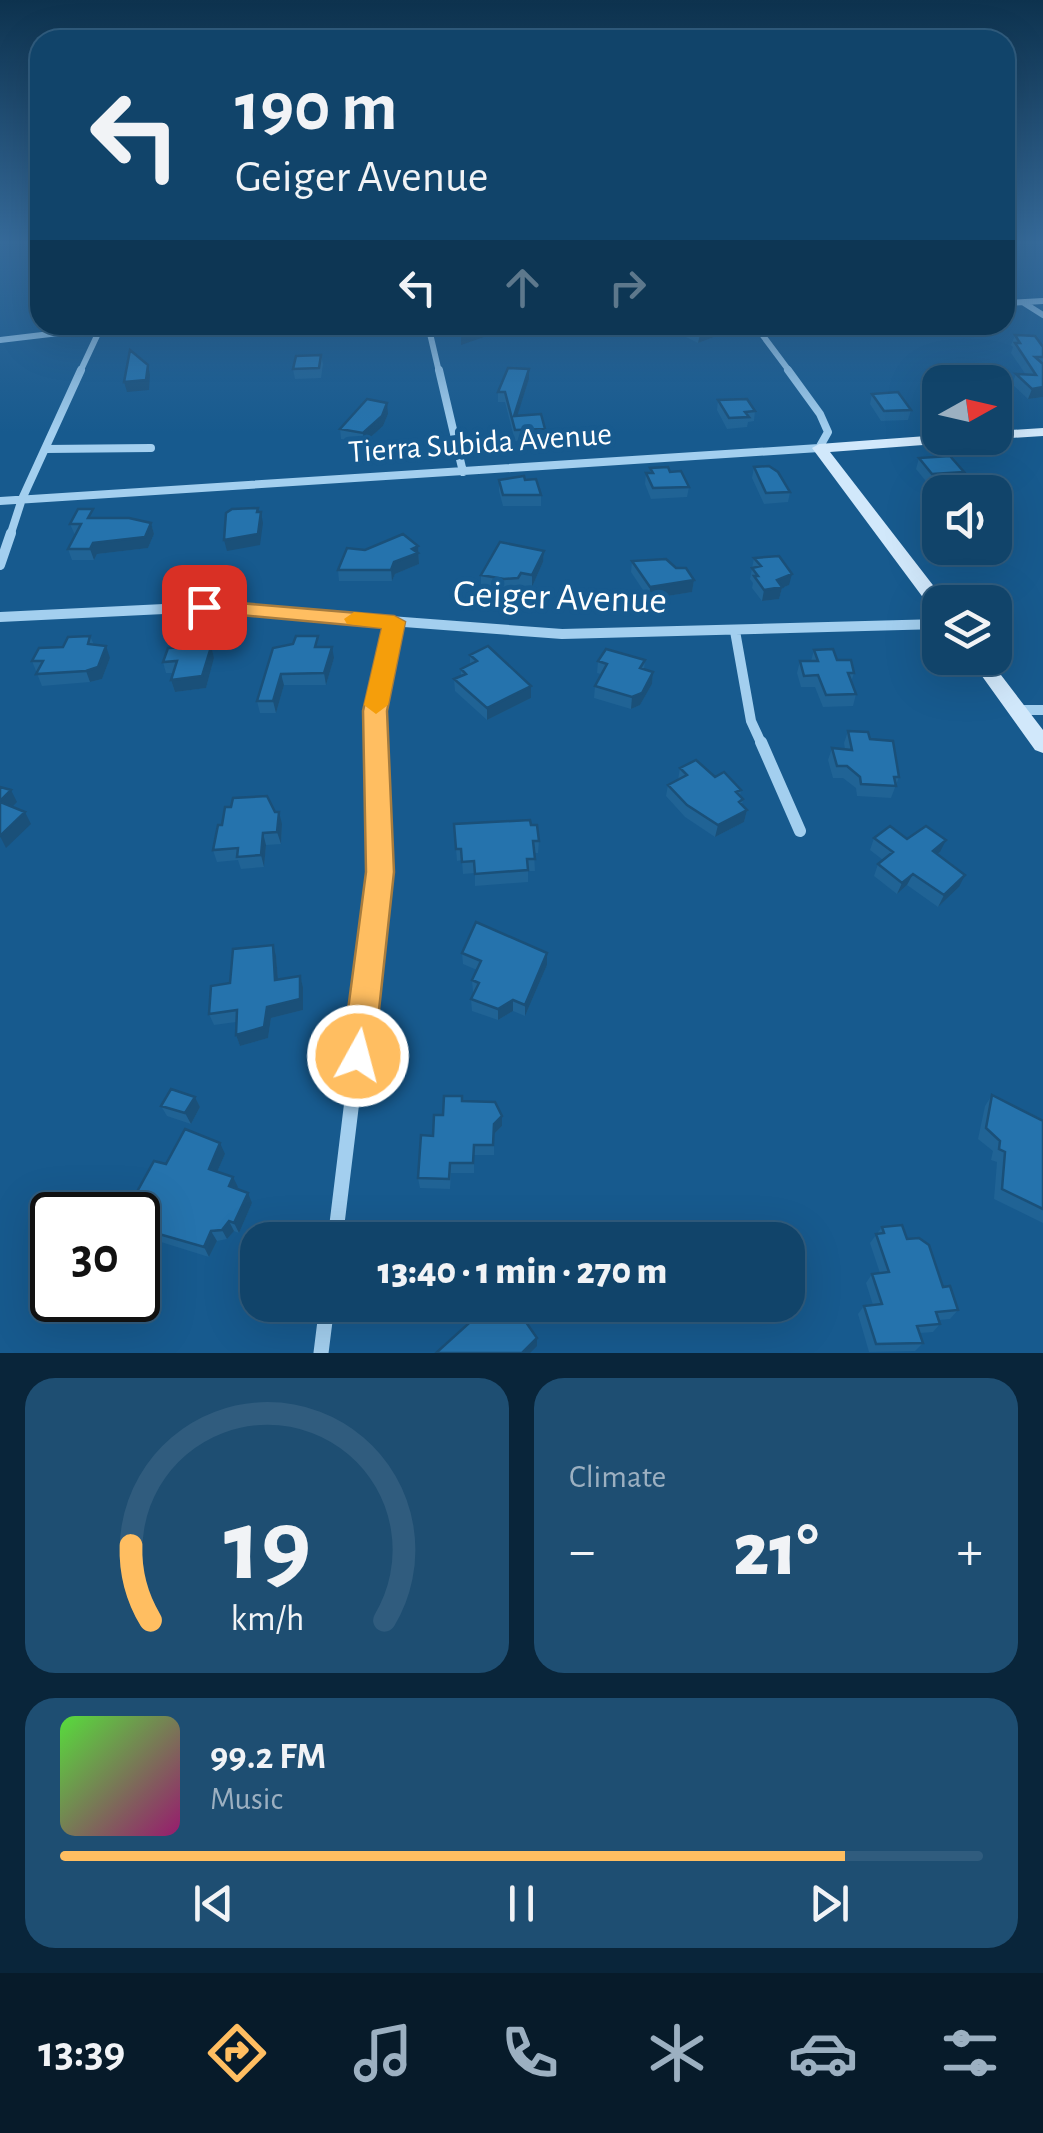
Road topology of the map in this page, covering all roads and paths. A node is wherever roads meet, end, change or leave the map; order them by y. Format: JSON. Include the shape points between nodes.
{"nodes":[{"id":1,"x":36,"y":335,"type":"edge"},
{"id":2,"x":97,"y":335,"type":"edge"},
{"id":3,"x":430,"y":335,"type":"edge"},
{"id":4,"x":762,"y":335,"type":"edge"},
{"id":5,"x":0,"y":340,"type":"edge"},
{"id":6,"x":1043,"y":432,"type":"edge"},
{"id":7,"x":1012,"y":434,"type":"edge"},
{"id":8,"x":922,"y":441,"type":"edge"},
{"id":9,"x":151,"y":448,"type":"dead end"},
{"id":10,"x":820,"y":448,"type":"junction"},
{"id":11,"x":45,"y":449,"type":"junction"},
{"id":12,"x":463,"y":472,"type":"junction"},
{"id":13,"x":22,"y":499,"type":"junction"},
{"id":14,"x":0,"y":501,"type":"edge"},
{"id":15,"x":0,"y":565,"type":"edge"},
{"id":16,"x":923,"y":585,"type":"edge"},
{"id":17,"x":0,"y":617,"type":"edge"},
{"id":18,"x":394,"y":622,"type":"junction"},
{"id":19,"x":922,"y":625,"type":"edge"},
{"id":20,"x":735,"y":631,"type":"junction"},
{"id":21,"x":991,"y":675,"type":"edge"},
{"id":22,"x":1018,"y":710,"type":"junction"},
{"id":23,"x":1043,"y":710,"type":"edge"},
{"id":24,"x":1043,"y":745,"type":"edge"},
{"id":25,"x":800,"y":831,"type":"dead end"},
{"id":26,"x":337,"y":1222,"type":"edge"},
{"id":27,"x":325,"y":1322,"type":"edge"},
{"id":28,"x":321,"y":1353,"type":"edge"}],
"edges":[{"from":1,"to":5,"type":"street"},
{"from":2,"to":11,"type":"street"},
{"from":3,"to":12,"type":"street"},
{"from":4,"to":10,"type":"street","via":[[820,414],[828,432]]},
{"from":6,"to":7,"type":"street"},
{"from":8,"to":10,"type":"street","name":"Tierra Subida Avenue"},
{"from":9,"to":11,"type":"street"},
{"from":10,"to":12,"type":"street","name":"Tierra Subida Avenue"},
{"from":10,"to":16,"type":"street"},
{"from":11,"to":13,"type":"street"},
{"from":12,"to":13,"type":"street","name":"Tierra Subida Avenue"},
{"from":13,"to":14,"type":"street","name":"Tierra Subida Avenue"},
{"from":13,"to":15,"type":"street"},
{"from":17,"to":18,"type":"street","name":"Geiger Avenue","via":[[204,607]]},
{"from":18,"to":20,"type":"street","name":"Geiger Avenue","via":[[562,634]]},
{"from":18,"to":26,"type":"street","via":[[375,711],[380,872]]},
{"from":19,"to":20,"type":"street","name":"Geiger Avenue"},
{"from":20,"to":25,"type":"street","via":[[751,721]]},
{"from":21,"to":22,"type":"street"},
{"from":22,"to":23,"type":"street"},
{"from":22,"to":24,"type":"street"},
{"from":27,"to":28,"type":"street"}]}
